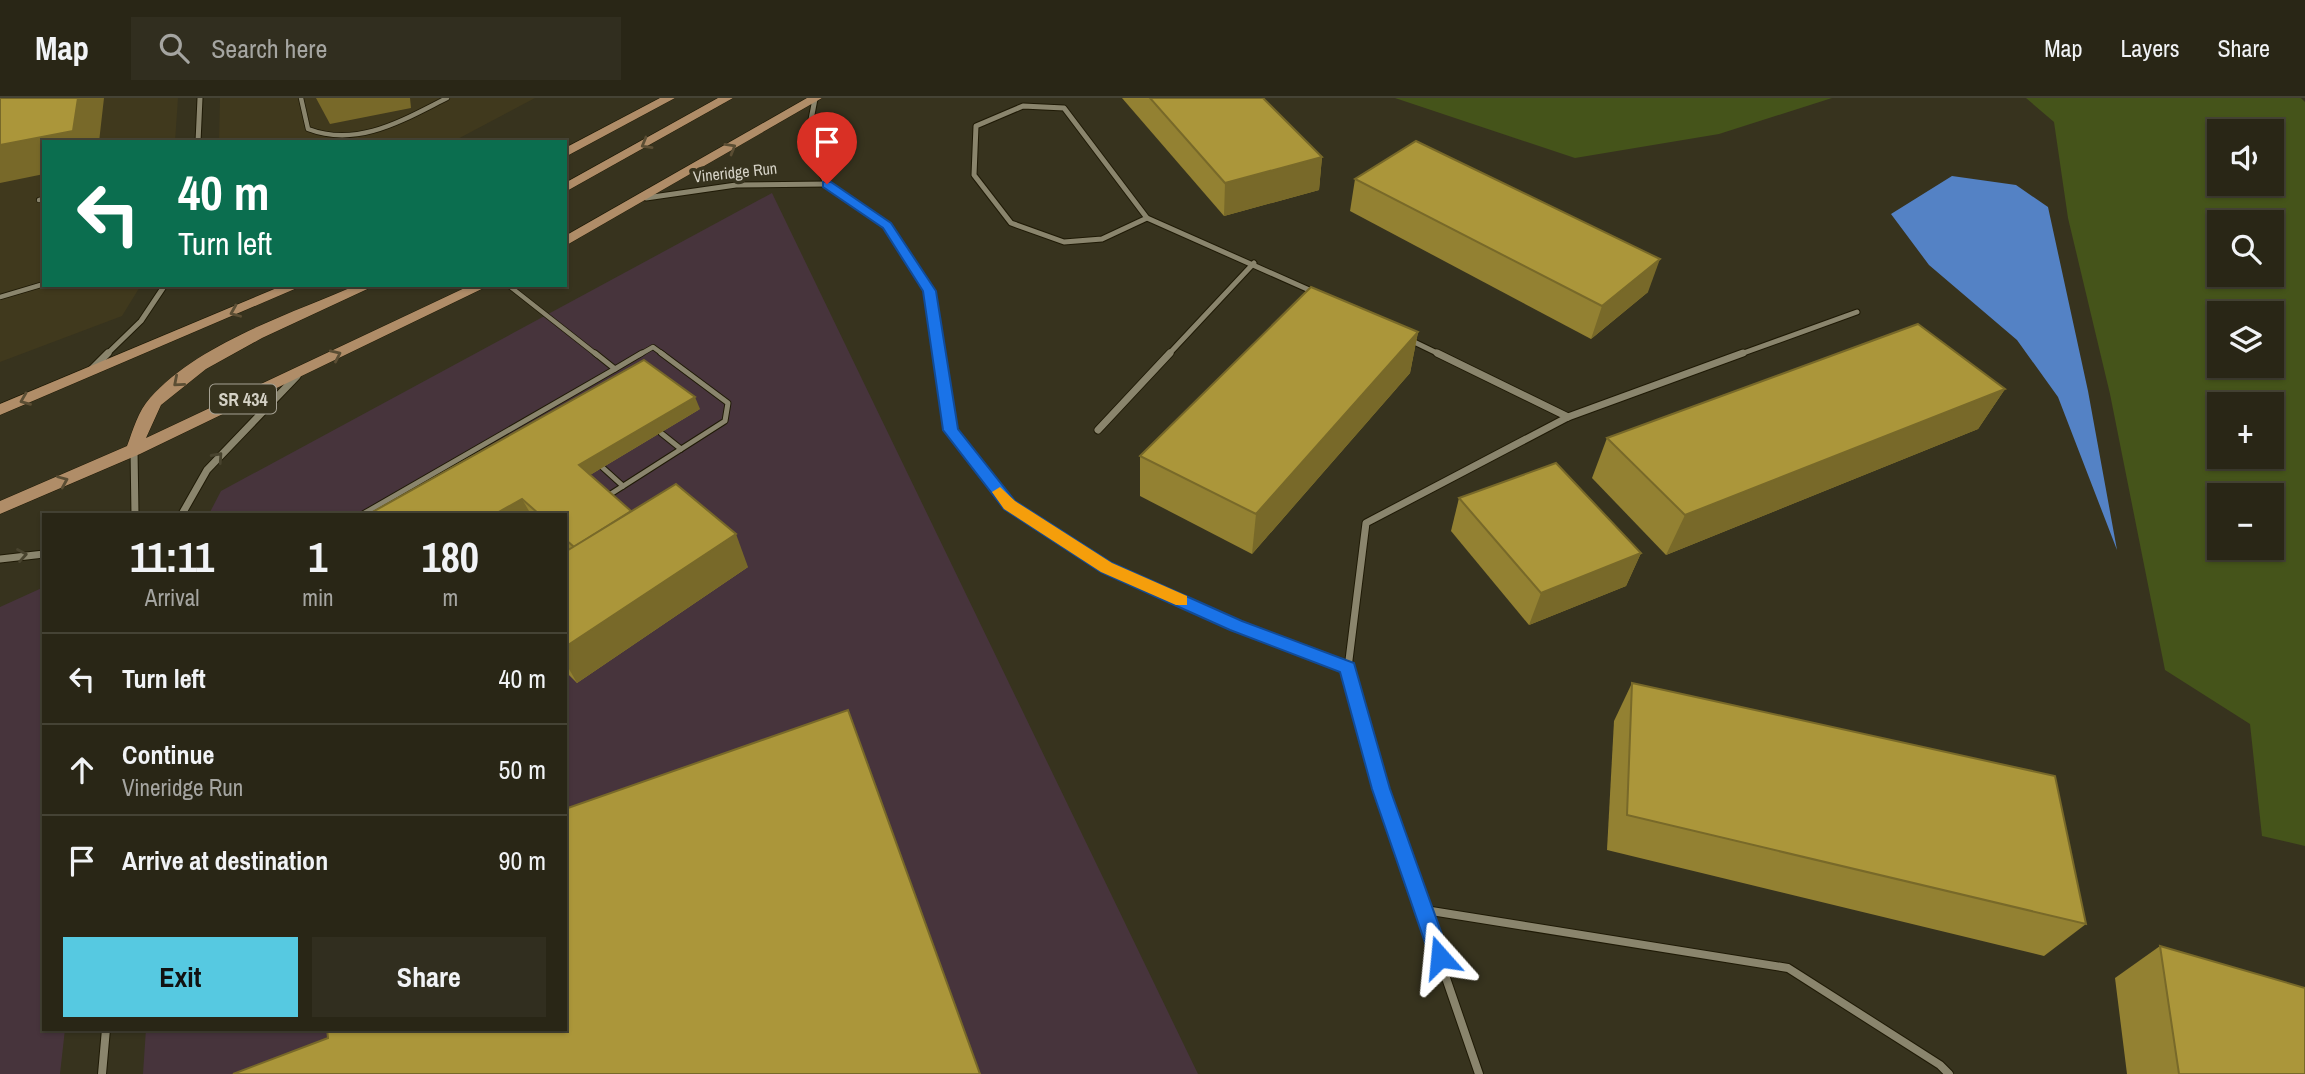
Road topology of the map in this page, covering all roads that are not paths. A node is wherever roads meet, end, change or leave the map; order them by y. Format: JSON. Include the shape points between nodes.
{"nodes":[{"id":1,"x":200,"y":98,"type":"edge"},
{"id":2,"x":301,"y":98,"type":"edge"},
{"id":3,"x":447,"y":98,"type":"edge"},
{"id":4,"x":669,"y":98,"type":"edge"},
{"id":5,"x":727,"y":98,"type":"edge"},
{"id":6,"x":816,"y":98,"type":"edge"},
{"id":7,"x":198,"y":140,"type":"edge"},
{"id":8,"x":567,"y":152,"type":"edge"},
{"id":9,"x":827,"y":184,"type":"junction"},
{"id":10,"x":567,"y":187,"type":"edge"},
{"id":11,"x":646,"y":198,"type":"junction"},
{"id":12,"x":1147,"y":218,"type":"junction"},
{"id":13,"x":567,"y":241,"type":"edge"},
{"id":14,"x":1254,"y":263,"type":"junction"},
{"id":15,"x":42,"y":285,"type":"edge"},
{"id":16,"x":164,"y":287,"type":"edge"},
{"id":17,"x":293,"y":287,"type":"edge"},
{"id":18,"x":365,"y":287,"type":"edge"},
{"id":19,"x":480,"y":287,"type":"edge"},
{"id":20,"x":511,"y":287,"type":"edge"},
{"id":21,"x":0,"y":297,"type":"edge"},
{"id":22,"x":1329,"y":300,"type":"edge"},
{"id":23,"x":1857,"y":312,"type":"dead end"},
{"id":24,"x":1405,"y":337,"type":"edge"},
{"id":25,"x":615,"y":369,"type":"junction"},
{"id":26,"x":300,"y":372,"type":"junction"},
{"id":27,"x":85,"y":376,"type":"junction"},
{"id":28,"x":595,"y":381,"type":"junction"},
{"id":29,"x":603,"y":387,"type":"edge"},
{"id":30,"x":0,"y":410,"type":"edge"},
{"id":31,"x":537,"y":413,"type":"junction"},
{"id":32,"x":1568,"y":417,"type":"junction"},
{"id":33,"x":545,"y":420,"type":"edge"},
{"id":34,"x":1098,"y":429,"type":"dead end"},
{"id":35,"x":661,"y":433,"type":"dead end"},
{"id":36,"x":681,"y":449,"type":"junction"},
{"id":37,"x":134,"y":450,"type":"junction"},
{"id":38,"x":602,"y":467,"type":"edge"},
{"id":39,"x":439,"y":469,"type":"junction"},
{"id":40,"x":446,"y":476,"type":"edge"},
{"id":41,"x":623,"y":486,"type":"junction"},
{"id":42,"x":606,"y":497,"type":"edge"},
{"id":43,"x":388,"y":498,"type":"junction"},
{"id":44,"x":396,"y":505,"type":"edge"},
{"id":45,"x":0,"y":508,"type":"edge"},
{"id":46,"x":135,"y":513,"type":"edge"},
{"id":47,"x":183,"y":513,"type":"edge"},
{"id":48,"x":365,"y":513,"type":"edge"},
{"id":49,"x":42,"y":554,"type":"edge"},
{"id":50,"x":0,"y":559,"type":"edge"},
{"id":51,"x":1348,"y":668,"type":"junction"},
{"id":52,"x":1424,"y":909,"type":"junction"},
{"id":53,"x":106,"y":1031,"type":"edge"},
{"id":54,"x":102,"y":1074,"type":"edge"},
{"id":55,"x":1479,"y":1074,"type":"edge"},
{"id":56,"x":1948,"y":1074,"type":"edge"}],
"edges":[{"from":1,"to":7,"type":"street"},
{"from":2,"to":3,"type":"lane","via":[[308,129],[337,138],[386,127]]},
{"from":4,"to":8,"type":"main road"},
{"from":5,"to":10,"type":"main road","one_way":true},
{"from":6,"to":9,"type":"street","via":[[808,135],[815,163]]},
{"from":11,"to":6,"type":"main road","one_way":true},
{"from":9,"to":11,"type":"street","name":"Vineridge Run","via":[[727,183]]},
{"from":9,"to":51,"type":"street","via":[[887,226],[930,291],[951,430],[1010,505],[1106,567]]},
{"from":11,"to":13,"type":"main road"},
{"from":12,"to":12,"type":"street","via":[[1064,108],[1023,107],[976,126],[974,175],[1012,223],[1064,242],[1101,239]]},
{"from":12,"to":14,"type":"street"},
{"from":14,"to":22,"type":"street"},
{"from":14,"to":34,"type":"street"},
{"from":15,"to":21,"type":"lane"},
{"from":16,"to":27,"type":"street","via":[[141,321]]},
{"from":17,"to":27,"type":"main road","one_way":true},
{"from":18,"to":37,"type":"main road","one_way":true,"via":[[188,374],[155,402]]},
{"from":26,"to":19,"type":"main road","number":"SR 434","one_way":true},
{"from":20,"to":25,"type":"lane"},
{"from":23,"to":32,"type":"street"},
{"from":24,"to":32,"type":"street"},
{"from":25,"to":28,"type":"lane"},
{"from":25,"to":36,"type":"lane","via":[[653,347],[728,402],[725,421]]},
{"from":26,"to":37,"type":"main road","number":"SR 434"},
{"from":47,"to":26,"type":"street","one_way":true,"via":[[207,470]]},
{"from":27,"to":30,"type":"main road","one_way":true},
{"from":28,"to":29,"type":"lane"},
{"from":28,"to":31,"type":"lane"},
{"from":31,"to":33,"type":"lane"},
{"from":31,"to":39,"type":"lane"},
{"from":32,"to":51,"type":"street","via":[[1366,523]]},
{"from":35,"to":36,"type":"lane"},
{"from":36,"to":41,"type":"lane"},
{"from":45,"to":37,"type":"main road","number":"SR 434","one_way":true},
{"from":37,"to":46,"type":"street"},
{"from":38,"to":41,"type":"lane"},
{"from":39,"to":40,"type":"lane"},
{"from":39,"to":43,"type":"lane"},
{"from":41,"to":42,"type":"lane"},
{"from":43,"to":44,"type":"lane"},
{"from":43,"to":48,"type":"lane"},
{"from":50,"to":49,"type":"street","one_way":true},
{"from":51,"to":52,"type":"street","via":[[1381,789]]},
{"from":52,"to":55,"type":"street"},
{"from":52,"to":56,"type":"street","via":[[1788,968]]},
{"from":53,"to":54,"type":"street"}]}
